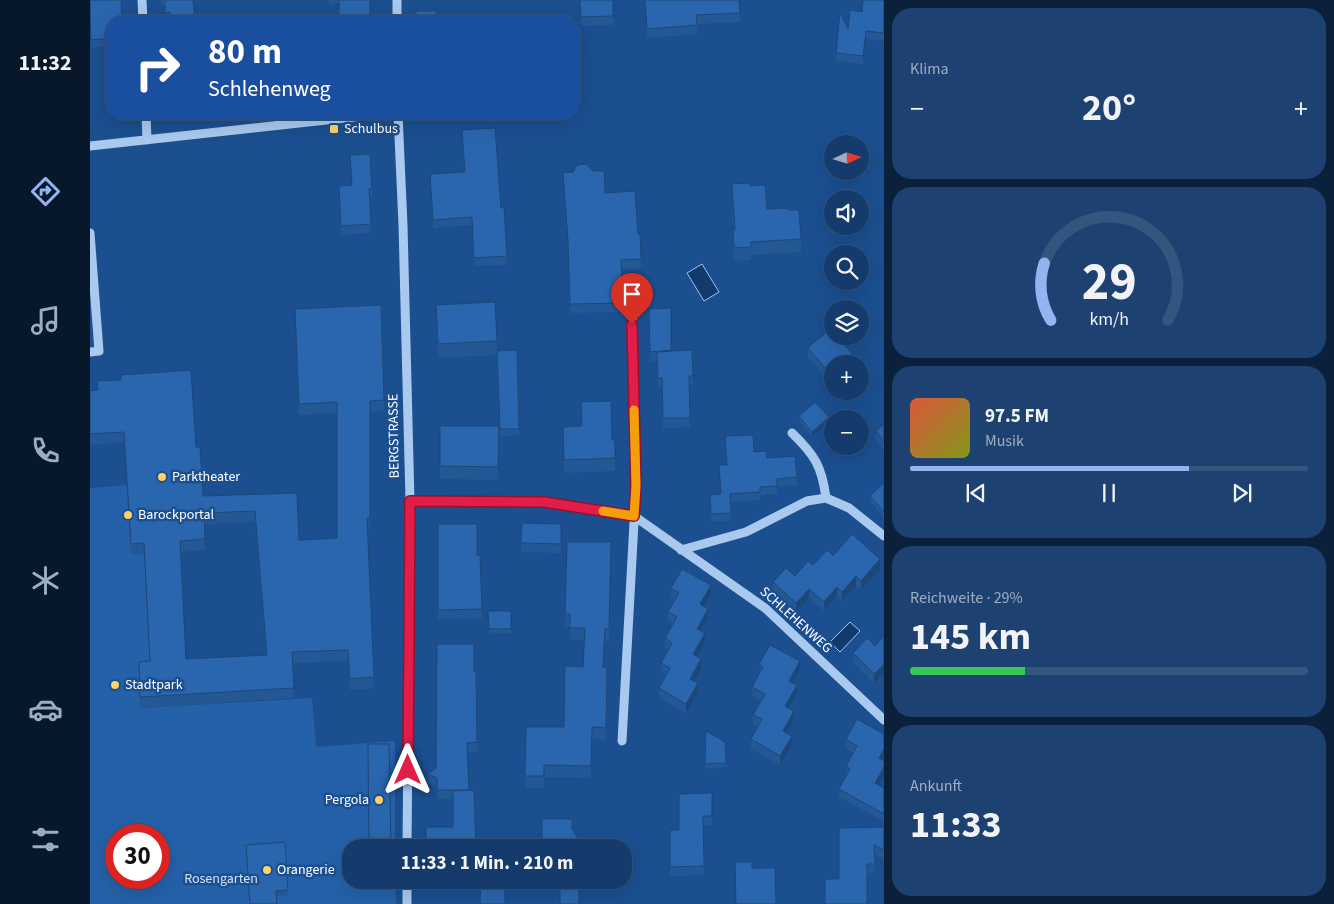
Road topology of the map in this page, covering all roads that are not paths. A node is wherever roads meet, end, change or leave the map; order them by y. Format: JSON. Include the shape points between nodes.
{"nodes":[{"id":1,"x":142,"y":0,"type":"edge"},
{"id":2,"x":397,"y":0,"type":"edge"},
{"id":3,"x":143,"y":15,"type":"edge"},
{"id":4,"x":397,"y":15,"type":"edge"},
{"id":5,"x":146,"y":120,"type":"edge"},
{"id":6,"x":327,"y":120,"type":"edge"},
{"id":7,"x":398,"y":120,"type":"edge"},
{"id":8,"x":147,"y":140,"type":"junction"},
{"id":9,"x":90,"y":146,"type":"edge"},
{"id":10,"x":90,"y":233,"type":"edge"},
{"id":11,"x":632,"y":306,"type":"dead end"},
{"id":12,"x":90,"y":352,"type":"edge"},
{"id":13,"x":792,"y":433,"type":"dead end"},
{"id":14,"x":826,"y":498,"type":"junction"},
{"id":15,"x":410,"y":501,"type":"junction"},
{"id":16,"x":634,"y":516,"type":"junction"},
{"id":17,"x":884,"y":536,"type":"edge"},
{"id":18,"x":680,"y":550,"type":"junction"},
{"id":19,"x":884,"y":720,"type":"edge"},
{"id":20,"x":622,"y":740,"type":"dead end"},
{"id":21,"x":407,"y":839,"type":"edge"},
{"id":22,"x":407,"y":889,"type":"edge"},
{"id":23,"x":407,"y":904,"type":"edge"}],
"edges":[{"from":1,"to":3,"type":"street"},
{"from":2,"to":4,"type":"street"},
{"from":5,"to":8,"type":"street"},
{"from":6,"to":8,"type":"street"},
{"from":7,"to":15,"type":"street","name":"BERGSTRASSE"},
{"from":8,"to":9,"type":"street"},
{"from":10,"to":12,"type":"street","via":[[99,351]]},
{"from":11,"to":16,"type":"street"},
{"from":13,"to":14,"type":"street","via":[[818,464]]},
{"from":14,"to":17,"type":"street","via":[[849,508]]},
{"from":14,"to":18,"type":"street","via":[[807,501],[746,532]]},
{"from":15,"to":16,"type":"street","name":"SCHLEHENWEG","via":[[544,502]]},
{"from":15,"to":21,"type":"street","name":"BERGSTRASSE"},
{"from":16,"to":18,"type":"street","name":"SCHLEHENWEG"},
{"from":16,"to":20,"type":"street"},
{"from":18,"to":19,"type":"street","name":"SCHLEHENWEG","via":[[765,608]]},
{"from":22,"to":23,"type":"street"}]}
